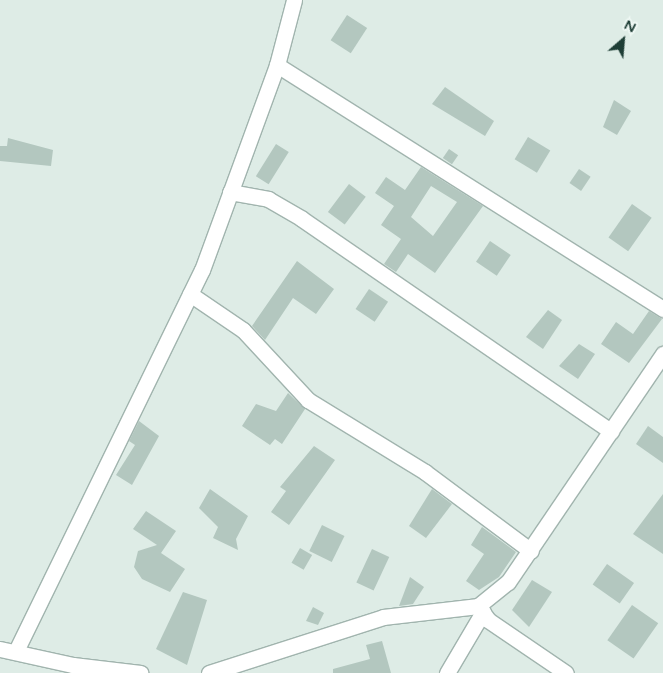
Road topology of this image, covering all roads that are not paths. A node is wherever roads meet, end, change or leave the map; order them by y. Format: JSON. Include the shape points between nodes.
{"nodes":[{"id":1,"x":294,"y":0,"type":"edge"},
{"id":2,"x":277,"y":64,"type":"junction"},
{"id":3,"x":230,"y":192,"type":"junction"},
{"id":4,"x":190,"y":294,"type":"junction"},
{"id":5,"x":663,"y":309,"type":"edge"},
{"id":6,"x":663,"y":354,"type":"edge"},
{"id":7,"x":611,"y":431,"type":"junction"},
{"id":8,"x":531,"y":551,"type":"junction"},
{"id":9,"x":480,"y":609,"type":"junction"},
{"id":10,"x":0,"y":649,"type":"edge"},
{"id":11,"x":16,"y":651,"type":"junction"},
{"id":12,"x":70,"y":669,"type":"edge"},
{"id":13,"x":141,"y":673,"type":"edge"},
{"id":14,"x":209,"y":673,"type":"edge"},
{"id":15,"x":447,"y":673,"type":"edge"},
{"id":16,"x":566,"y":673,"type":"edge"}],
"edges":[{"from":1,"to":2,"type":"street"},
{"from":2,"to":3,"type":"street"},
{"from":2,"to":5,"type":"street"},
{"from":3,"to":4,"type":"street"},
{"from":3,"to":7,"type":"street","via":[[268,199],[302,219]]},
{"from":4,"to":8,"type":"street","via":[[243,330],[308,400],[425,472]]},
{"from":4,"to":11,"type":"street"},
{"from":6,"to":7,"type":"street"},
{"from":7,"to":8,"type":"street"},
{"from":8,"to":9,"type":"street","via":[[508,582]]},
{"from":9,"to":14,"type":"street","via":[[383,617]]},
{"from":9,"to":15,"type":"street"},
{"from":9,"to":16,"type":"street"},
{"from":10,"to":11,"type":"street"},
{"from":11,"to":12,"type":"street"},
{"from":12,"to":13,"type":"street"}]}
